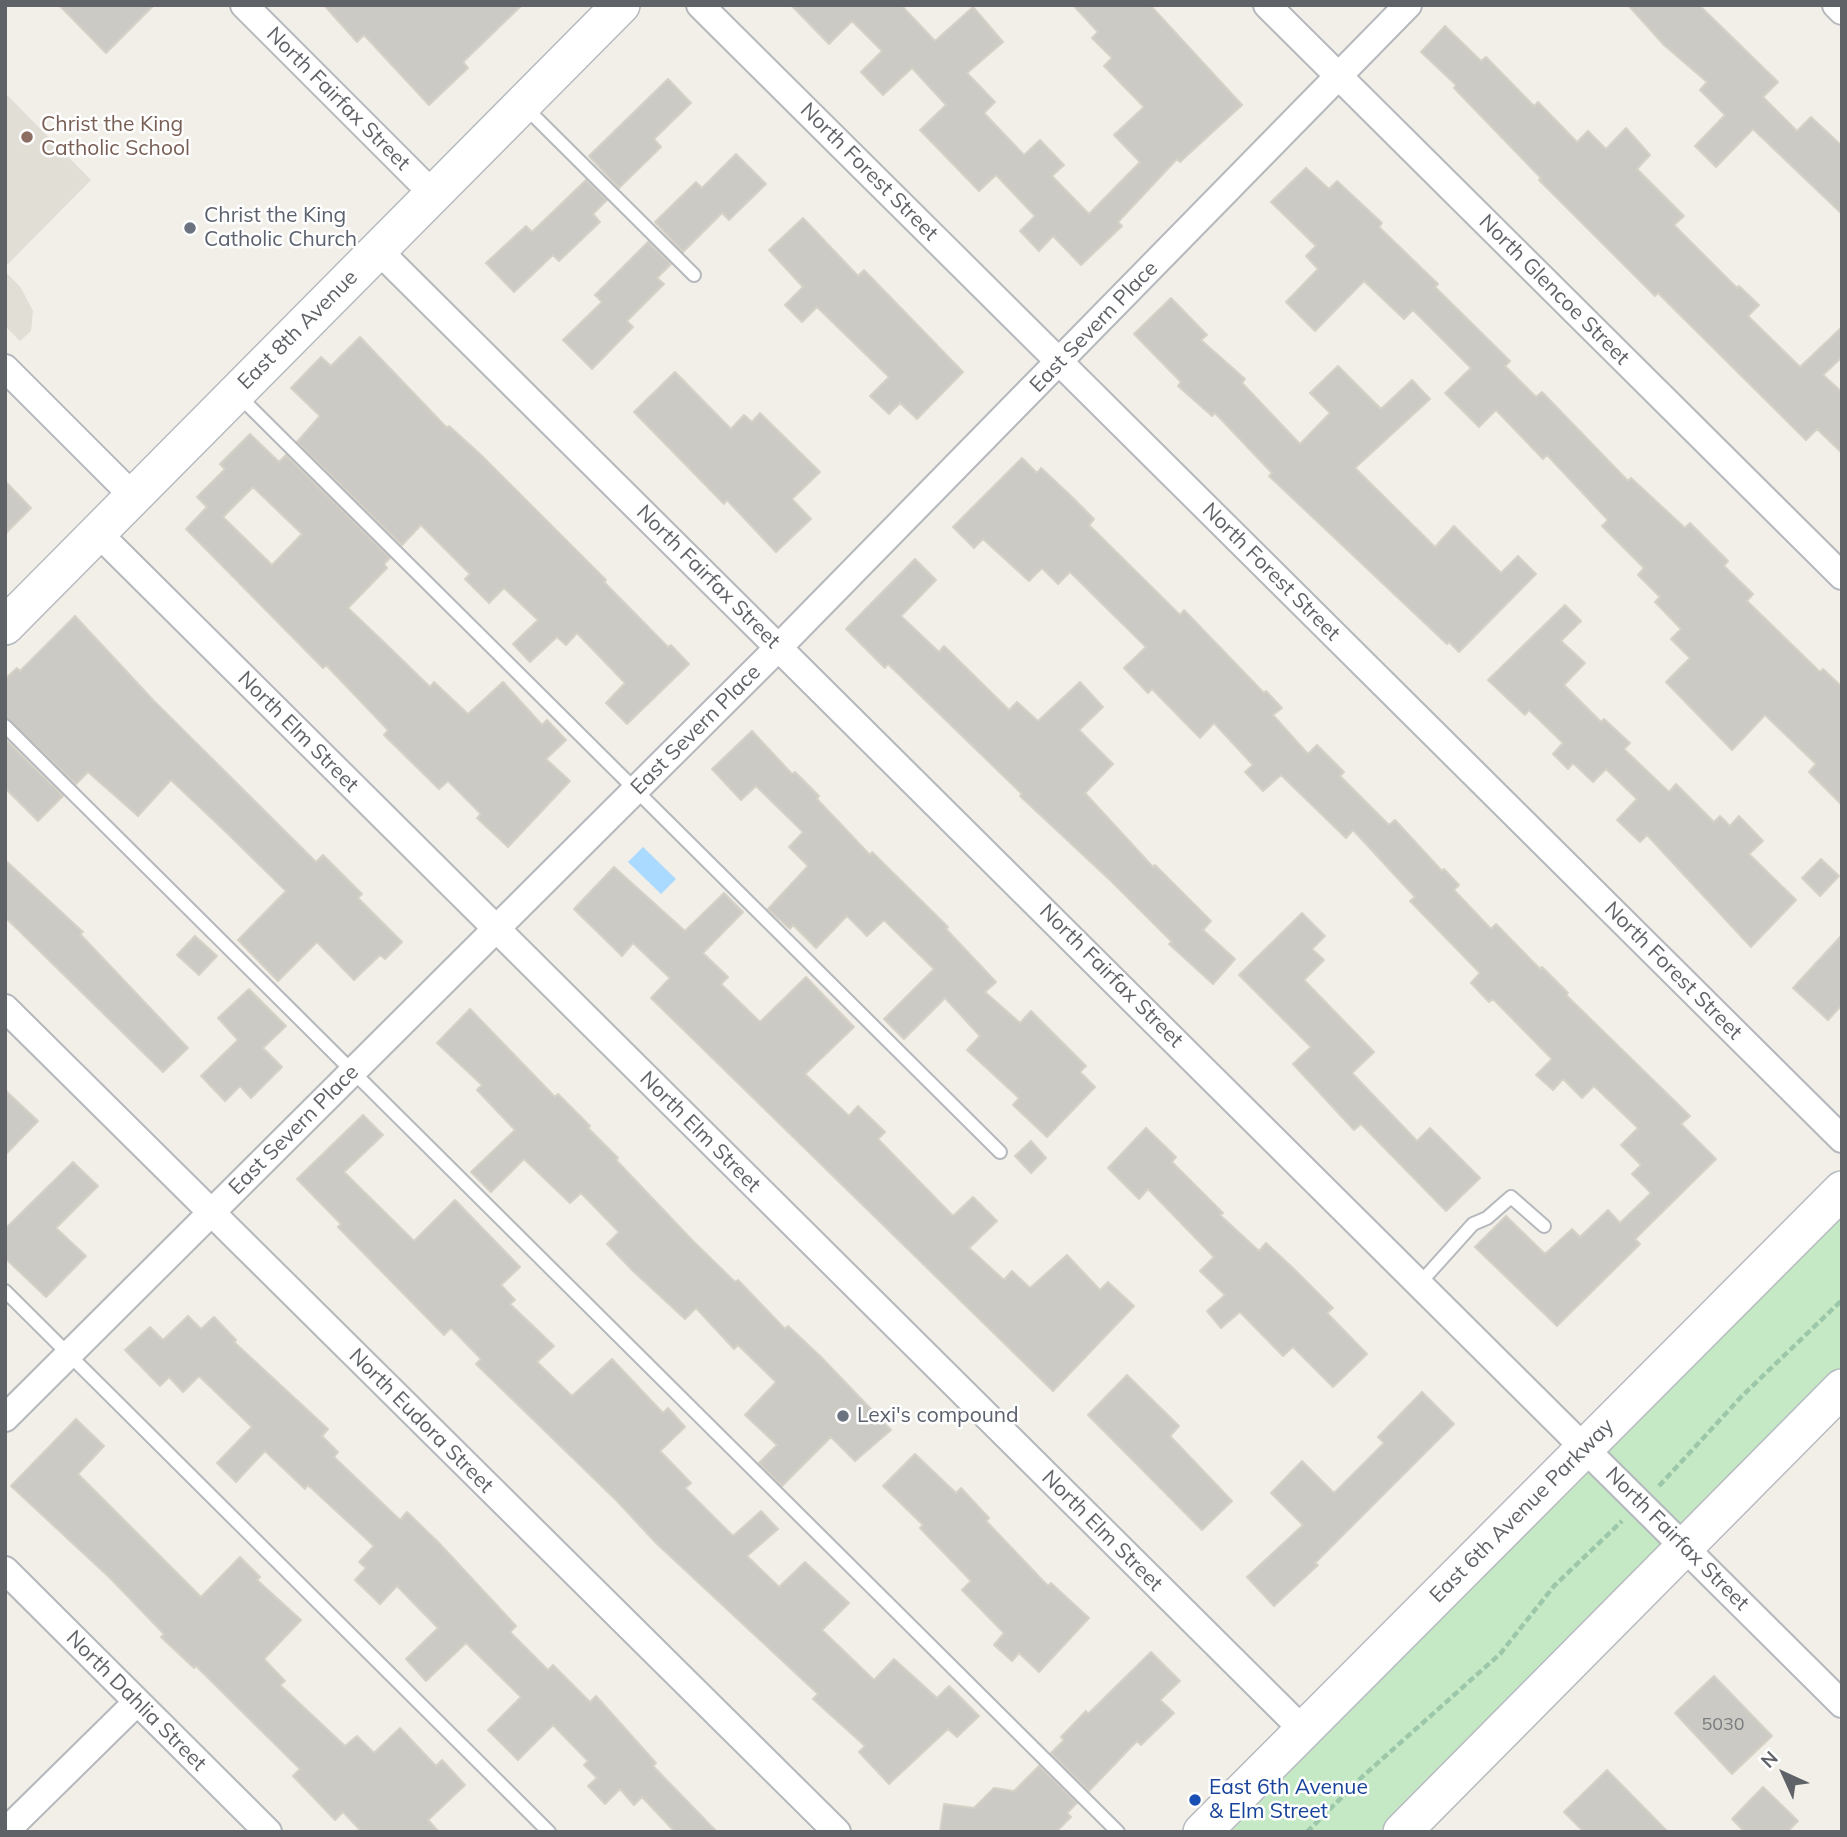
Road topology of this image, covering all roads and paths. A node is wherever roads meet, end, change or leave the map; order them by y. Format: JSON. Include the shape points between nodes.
{"nodes":[{"id":1,"x":244,"y":5,"type":"edge"},
{"id":2,"x":621,"y":5,"type":"edge"},
{"id":3,"x":700,"y":5,"type":"edge"},
{"id":4,"x":1267,"y":5,"type":"edge"},
{"id":5,"x":1408,"y":5,"type":"edge"},
{"id":6,"x":1836,"y":5,"type":"edge"},
{"id":7,"x":1842,"y":11,"type":"edge"},
{"id":8,"x":1338,"y":76,"type":"junction"},
{"id":9,"x":522,"y":104,"type":"junction"},
{"id":10,"x":432,"y":193,"type":"junction"},
{"id":11,"x":378,"y":250,"type":"junction"},
{"id":12,"x":694,"y":275,"type":"dead end"},
{"id":13,"x":1061,"y":362,"type":"junction"},
{"id":14,"x":5,"y":368,"type":"edge"},
{"id":15,"x":236,"y":393,"type":"junction"},
{"id":16,"x":133,"y":496,"type":"junction"},
{"id":17,"x":98,"y":533,"type":"junction"},
{"id":18,"x":1842,"y":576,"type":"edge"},
{"id":19,"x":5,"y":626,"type":"edge"},
{"id":20,"x":779,"y":647,"type":"junction"},
{"id":21,"x":5,"y":726,"type":"edge"},
{"id":22,"x":635,"y":791,"type":"junction"},
{"id":23,"x":495,"y":929,"type":"junction"},
{"id":24,"x":5,"y":1008,"type":"edge"},
{"id":25,"x":353,"y":1071,"type":"junction"},
{"id":26,"x":1842,"y":1139,"type":"edge"},
{"id":27,"x":1000,"y":1152,"type":"dead end"},
{"id":28,"x":1842,"y":1190,"type":"edge"},
{"id":29,"x":211,"y":1213,"type":"junction"},
{"id":30,"x":1544,"y":1226,"type":"dead end"},
{"id":31,"x":1420,"y":1283,"type":"junction"},
{"id":32,"x":5,"y":1291,"type":"edge"},
{"id":33,"x":1842,"y":1300,"type":"edge"},
{"id":34,"x":69,"y":1354,"type":"junction"},
{"id":35,"x":1842,"y":1388,"type":"edge"},
{"id":36,"x":5,"y":1418,"type":"edge"},
{"id":37,"x":1585,"y":1447,"type":"junction"},
{"id":38,"x":1641,"y":1504,"type":"junction"},
{"id":39,"x":1684,"y":1547,"type":"junction"},
{"id":40,"x":5,"y":1570,"type":"edge"},
{"id":41,"x":136,"y":1702,"type":"junction"},
{"id":42,"x":1842,"y":1704,"type":"edge"},
{"id":43,"x":1303,"y":1730,"type":"junction"},
{"id":44,"x":1404,"y":1831,"type":"edge"},
{"id":45,"x":5,"y":1832,"type":"edge"},
{"id":46,"x":268,"y":1832,"type":"edge"},
{"id":47,"x":549,"y":1832,"type":"edge"},
{"id":48,"x":837,"y":1832,"type":"edge"},
{"id":49,"x":1118,"y":1832,"type":"edge"},
{"id":50,"x":1202,"y":1832,"type":"edge"},
{"id":51,"x":1307,"y":1832,"type":"edge"}],
"edges":[{"from":1,"to":10,"type":"street","name":"North Fairfax Street"},
{"from":2,"to":9,"type":"main road","name":"East 8th Avenue"},
{"from":3,"to":13,"type":"street","name":"North Forest Street"},
{"from":4,"to":8,"type":"street","name":"North Glencoe Street"},
{"from":5,"to":8,"type":"street","name":"East Severn Place"},
{"from":6,"to":7,"type":"street"},
{"from":8,"to":13,"type":"street","name":"East Severn Place"},
{"from":8,"to":18,"type":"street","name":"North Glencoe Street"},
{"from":9,"to":10,"type":"main road","name":"East 8th Avenue"},
{"from":9,"to":12,"type":"lane"},
{"from":10,"to":11,"type":"main road","name":"East 8th Avenue"},
{"from":11,"to":15,"type":"main road","name":"East 8th Avenue"},
{"from":11,"to":20,"type":"street","name":"North Fairfax Street"},
{"from":13,"to":20,"type":"street","name":"East Severn Place"},
{"from":13,"to":26,"type":"street","name":"North Forest Street"},
{"from":14,"to":16,"type":"street"},
{"from":15,"to":16,"type":"main road","name":"East 8th Avenue"},
{"from":15,"to":22,"type":"lane"},
{"from":16,"to":17,"type":"main road","name":"East 8th Avenue"},
{"from":17,"to":19,"type":"main road","name":"East 8th Avenue"},
{"from":17,"to":23,"type":"street","name":"North Elm Street"},
{"from":20,"to":22,"type":"street","name":"East Severn Place"},
{"from":20,"to":31,"type":"street","name":"North Fairfax Street"},
{"from":21,"to":25,"type":"lane"},
{"from":22,"to":23,"type":"street","name":"East Severn Place"},
{"from":22,"to":27,"type":"lane"},
{"from":23,"to":25,"type":"street","name":"East Severn Place"},
{"from":23,"to":43,"type":"street","name":"North Elm Street"},
{"from":24,"to":29,"type":"street","name":"North Eudora Street"},
{"from":25,"to":29,"type":"street","name":"East Severn Place"},
{"from":25,"to":49,"type":"lane"},
{"from":28,"to":37,"type":"main road","name":"East 6th Avenue Parkway"},
{"from":29,"to":34,"type":"street","name":"East Severn Place"},
{"from":29,"to":48,"type":"street","name":"North Eudora Street"},
{"from":30,"to":31,"type":"lane","via":[[1511,1197],[1473,1224]]},
{"from":31,"to":37,"type":"street","name":"North Fairfax Street"},
{"from":32,"to":34,"type":"lane"},
{"from":33,"to":38,"type":"path","via":[[1733,1404]]},
{"from":34,"to":36,"type":"street","name":"East Severn Place"},
{"from":34,"to":47,"type":"lane"},
{"from":35,"to":39,"type":"main road"},
{"from":37,"to":38,"type":"street","name":"North Fairfax Street"},
{"from":37,"to":43,"type":"main road","name":"East 6th Avenue Parkway"},
{"from":38,"to":39,"type":"street","name":"North Fairfax Street"},
{"from":38,"to":51,"type":"path","via":[[1554,1586],[1500,1654]]},
{"from":39,"to":42,"type":"street","name":"North Fairfax Street"},
{"from":39,"to":44,"type":"main road"},
{"from":40,"to":41,"type":"street","name":"North Dahlia Street"},
{"from":41,"to":45,"type":"street"},
{"from":41,"to":46,"type":"street","name":"North Dahlia Street"},
{"from":43,"to":50,"type":"main road","name":"East 6th Avenue Parkway"}]}
